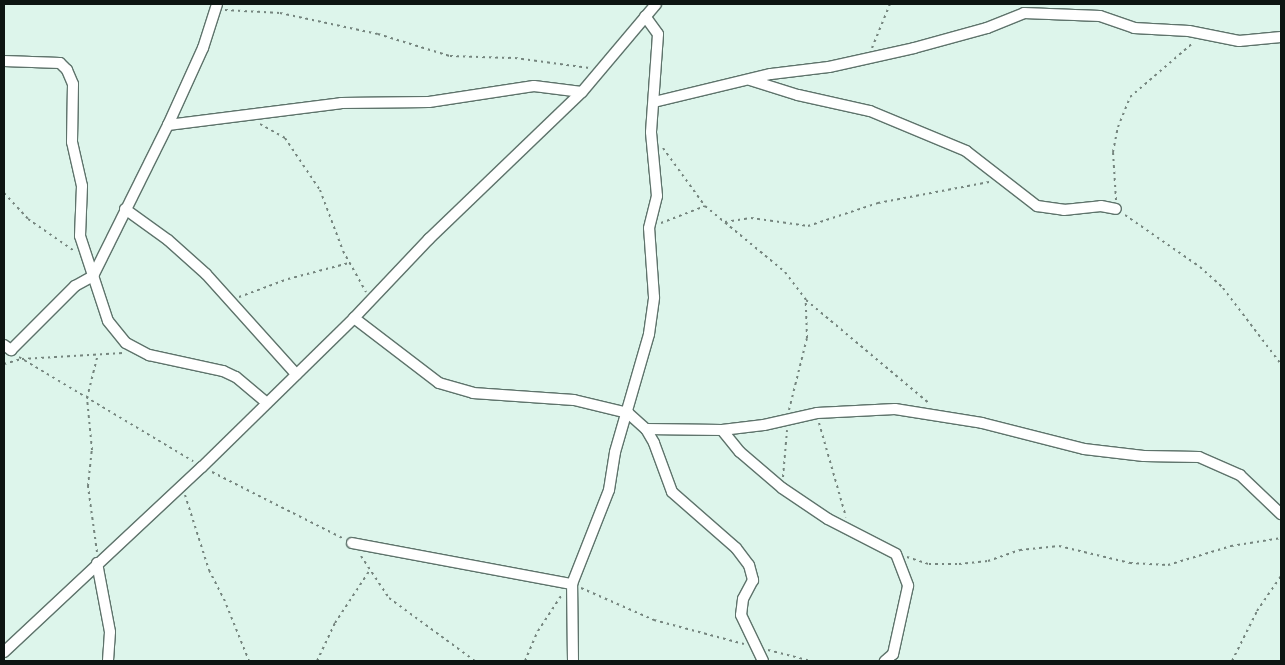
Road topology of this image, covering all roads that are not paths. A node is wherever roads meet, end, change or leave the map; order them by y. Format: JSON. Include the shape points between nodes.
{"nodes":[{"id":1,"x":656,"y":4,"type":"edge"},
{"id":2,"x":216,"y":7,"type":"edge"},
{"id":3,"x":645,"y":16,"type":"junction"},
{"id":4,"x":1281,"y":37,"type":"edge"},
{"id":5,"x":4,"y":61,"type":"edge"},
{"id":6,"x":750,"y":80,"type":"junction"},
{"id":7,"x":582,"y":92,"type":"junction"},
{"id":8,"x":654,"y":102,"type":"junction"},
{"id":9,"x":168,"y":125,"type":"junction"},
{"id":10,"x":125,"y":209,"type":"junction"},
{"id":11,"x":1116,"y":209,"type":"road end"},
{"id":12,"x":92,"y":276,"type":"junction"},
{"id":13,"x":354,"y":318,"type":"junction"},
{"id":14,"x":7,"y":348,"type":"edge"},
{"id":15,"x":296,"y":374,"type":"junction"},
{"id":16,"x":267,"y":403,"type":"junction"},
{"id":17,"x":628,"y":412,"type":"junction"},
{"id":18,"x":646,"y":430,"type":"junction"},
{"id":19,"x":722,"y":430,"type":"junction"},
{"id":20,"x":1281,"y":514,"type":"edge"},
{"id":21,"x":352,"y":543,"type":"road end"},
{"id":22,"x":97,"y":563,"type":"junction"},
{"id":23,"x":572,"y":587,"type":"junction"},
{"id":24,"x":4,"y":652,"type":"edge"},
{"id":25,"x":108,"y":661,"type":"edge"},
{"id":26,"x":573,"y":661,"type":"edge"},
{"id":27,"x":763,"y":661,"type":"edge"},
{"id":28,"x":885,"y":661,"type":"edge"}],
"edges":[{"from":1,"to":3,"type":"street"},
{"from":2,"to":9,"type":"street","via":[[203,48]]},
{"from":3,"to":7,"type":"street"},
{"from":3,"to":8,"type":"street","via":[[658,34]]},
{"from":4,"to":6,"type":"street","via":[[1239,41],[1149,31],[1078,13],[1024,13],[987,28],[829,67]]},
{"from":5,"to":12,"type":"street","via":[[60,63],[73,84],[72,142],[82,186],[79,229]]},
{"from":6,"to":8,"type":"street"},
{"from":6,"to":11,"type":"street","via":[[798,95],[870,111],[966,151],[1001,180],[1047,210],[1085,210],[1107,206]]},
{"from":7,"to":9,"type":"street","via":[[534,86],[429,102],[341,103],[241,113]]},
{"from":7,"to":13,"type":"street","via":[[543,127]]},
{"from":8,"to":17,"type":"street","via":[[651,132],[656,196],[649,228],[654,297],[649,334]]},
{"from":9,"to":10,"type":"street","via":[[136,193]]},
{"from":10,"to":12,"type":"street"},
{"from":10,"to":15,"type":"street","via":[[168,240],[206,274]]},
{"from":12,"to":14,"type":"street","via":[[75,286]]},
{"from":12,"to":16,"type":"street","via":[[108,321],[126,342],[141,351],[236,377]]},
{"from":13,"to":15,"type":"street"},
{"from":13,"to":17,"type":"street","via":[[440,383],[473,393],[574,400]]},
{"from":15,"to":16,"type":"street"},
{"from":16,"to":22,"type":"street"},
{"from":17,"to":18,"type":"street"},
{"from":17,"to":23,"type":"street","via":[[615,452],[608,490]]},
{"from":18,"to":19,"type":"street"},
{"from":18,"to":27,"type":"street","via":[[672,492],[736,548],[749,565],[753,580],[743,599],[741,615]]},
{"from":19,"to":20,"type":"street","via":[[817,413],[896,409],[982,423],[1084,449],[1144,456],[1199,456],[1240,475]]},
{"from":19,"to":28,"type":"street","via":[[740,452],[782,488],[896,554],[908,586],[892,654]]},
{"from":21,"to":23,"type":"street"},
{"from":22,"to":24,"type":"street"},
{"from":22,"to":25,"type":"street","via":[[110,632]]},
{"from":23,"to":26,"type":"street"}]}
